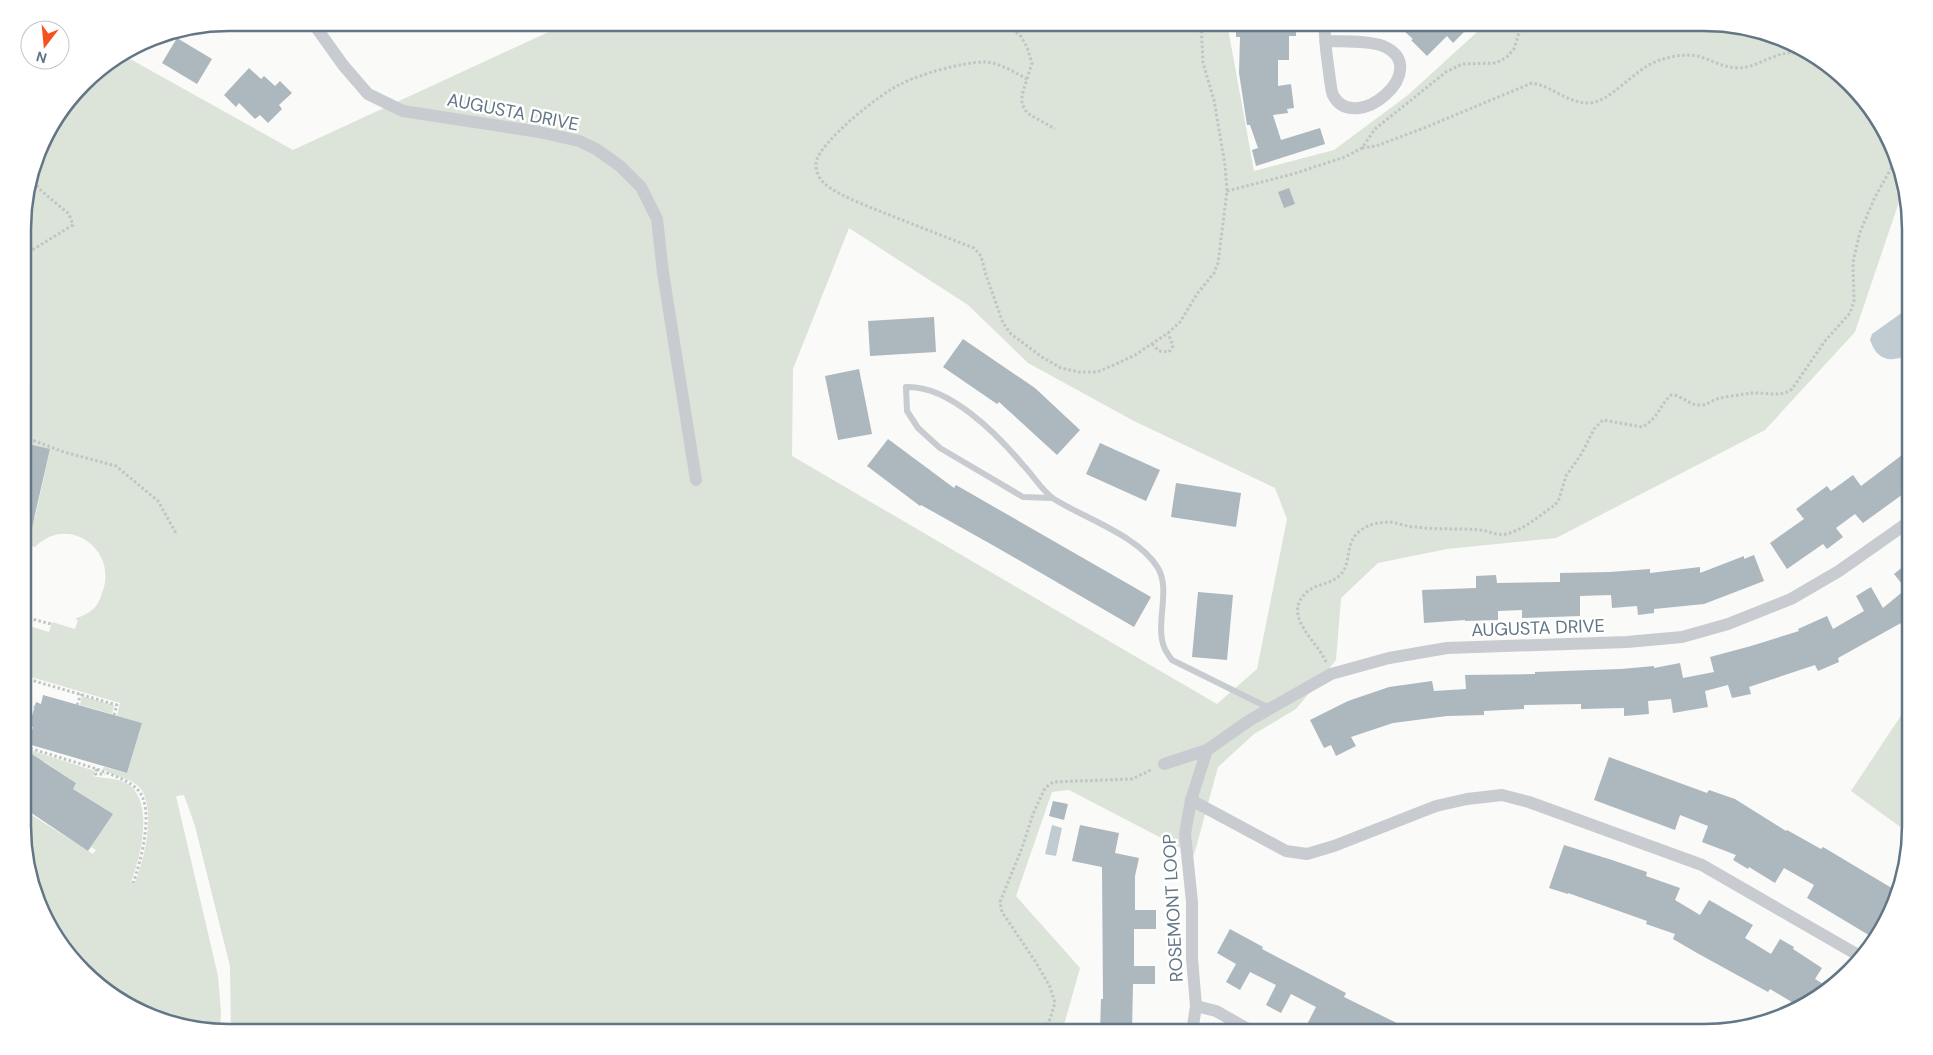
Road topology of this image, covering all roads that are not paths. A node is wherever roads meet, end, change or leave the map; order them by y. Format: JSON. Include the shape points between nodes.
{"nodes":[{"id":1,"x":319,"y":31,"type":"edge"},
{"id":2,"x":1324,"y":31,"type":"edge"},
{"id":3,"x":1325,"y":41,"type":"junction"},
{"id":4,"x":696,"y":480,"type":"dead end"},
{"id":5,"x":1052,"y":498,"type":"junction"},
{"id":6,"x":1902,"y":527,"type":"edge"},
{"id":7,"x":1271,"y":708,"type":"junction"},
{"id":8,"x":1207,"y":750,"type":"junction"},
{"id":9,"x":1164,"y":764,"type":"road end"},
{"id":10,"x":1190,"y":800,"type":"junction"},
{"id":11,"x":1855,"y":953,"type":"edge"},
{"id":12,"x":1196,"y":1006,"type":"junction"},
{"id":13,"x":1193,"y":1024,"type":"edge"},
{"id":14,"x":1238,"y":1024,"type":"edge"}],
"edges":[{"from":1,"to":4,"type":"street","name":"AUGUSTA DRIVE","via":[[368,94],[403,111],[579,141],[620,166],[641,187],[657,219]]},
{"from":2,"to":3,"type":"street"},
{"from":3,"to":3,"type":"street","via":[[1332,95],[1340,103],[1350,109],[1370,106],[1394,86],[1401,72],[1398,56],[1390,50],[1380,45]]},
{"from":5,"to":5,"type":"lane","via":[[1013,452],[974,415],[938,394],[918,386],[906,387],[907,411],[918,428],[940,448],[1023,497]]},
{"from":5,"to":7,"type":"lane","via":[[1143,550],[1159,569],[1163,588],[1161,631],[1164,647],[1172,660]]},
{"from":6,"to":7,"type":"street","name":"AUGUSTA DRIVE","via":[[1839,571],[1791,599],[1728,624],[1682,637],[1447,648],[1389,658],[1331,674]]},
{"from":7,"to":8,"type":"street","name":"AUGUSTA DRIVE"},
{"from":8,"to":9,"type":"street","name":"AUGUSTA DRIVE"},
{"from":8,"to":10,"type":"street","name":"ROSEMONT LOOP"},
{"from":10,"to":11,"type":"street","via":[[1286,851],[1307,854],[1436,806],[1502,795],[1702,865]]},
{"from":10,"to":12,"type":"street","name":"ROSEMONT LOOP","via":[[1185,834],[1192,902]]},
{"from":12,"to":13,"type":"street","name":"ROSEMONT LOOP"},
{"from":12,"to":14,"type":"street","name":"ROSEMONT LOOP"}]}
